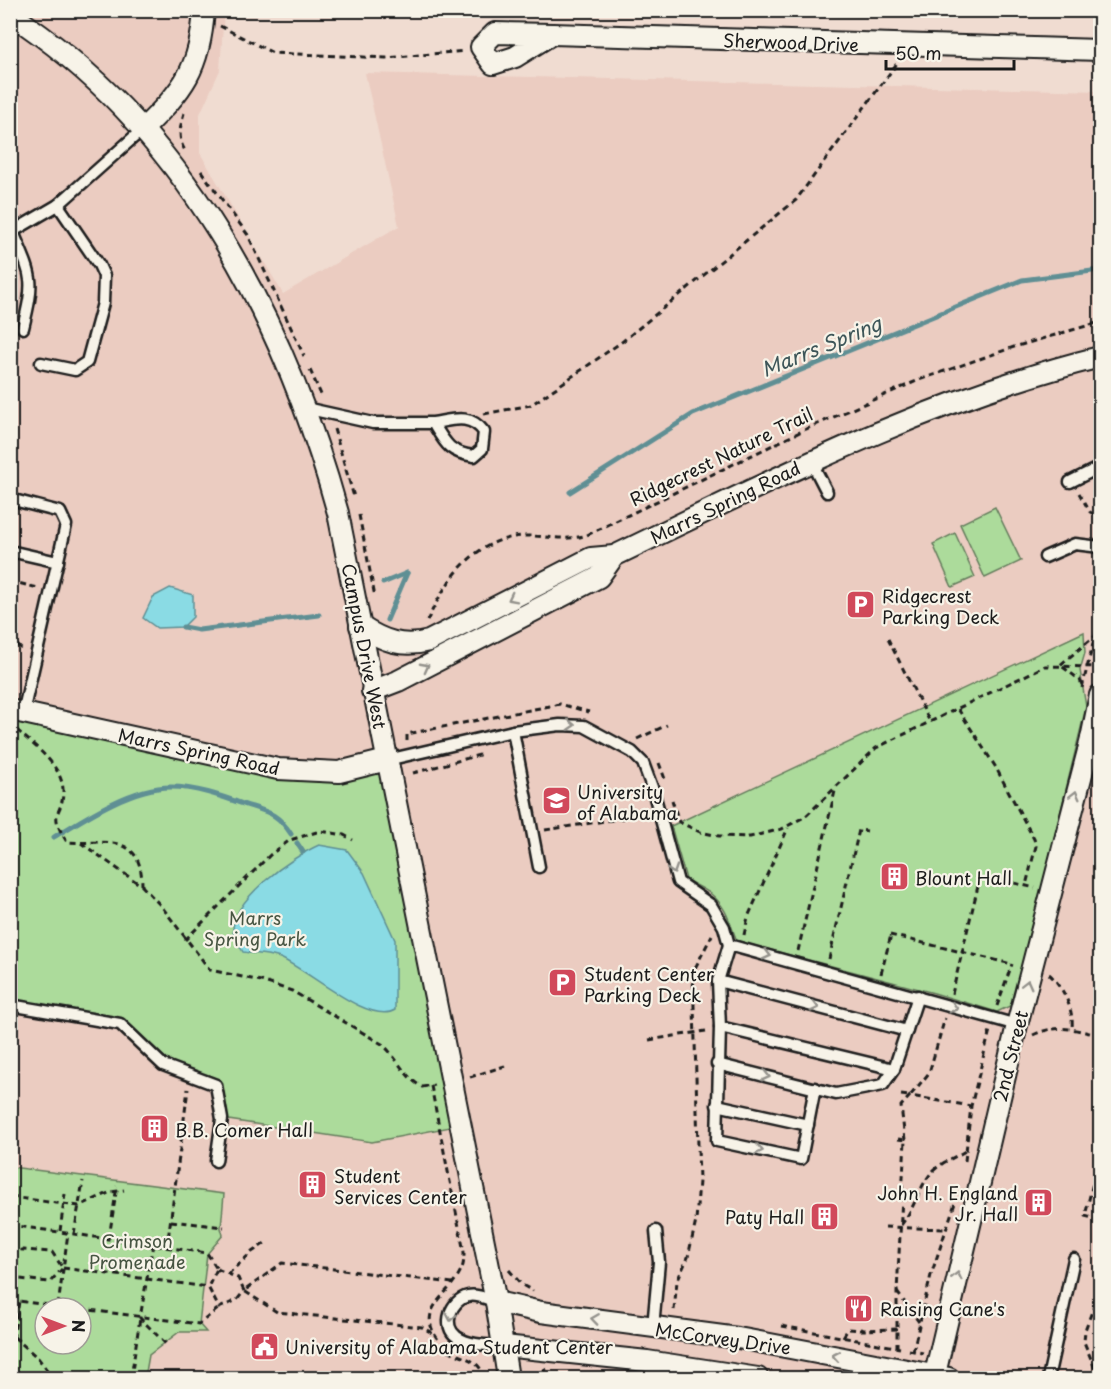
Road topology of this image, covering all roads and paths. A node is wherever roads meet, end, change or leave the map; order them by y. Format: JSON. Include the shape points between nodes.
{"nodes":[{"id":1,"x":10,"y":14,"type":"edge"},
{"id":2,"x":204,"y":15,"type":"edge"},
{"id":3,"x":913,"y":45,"type":"junction"},
{"id":4,"x":481,"y":47,"type":"joint"},
{"id":5,"x":1101,"y":50,"type":"edge"},
{"id":6,"x":143,"y":129,"type":"junction"},
{"id":7,"x":58,"y":205,"type":"junction"},
{"id":8,"x":12,"y":233,"type":"edge"},
{"id":9,"x":1101,"y":322,"type":"edge"},
{"id":10,"x":22,"y":328,"type":"dead end"},
{"id":11,"x":1101,"y":357,"type":"edge"},
{"id":12,"x":41,"y":363,"type":"dead end"},
{"id":13,"x":305,"y":408,"type":"junction"},
{"id":14,"x":464,"y":418,"type":"junction"},
{"id":15,"x":433,"y":423,"type":"junction"},
{"id":16,"x":810,"y":461,"type":"junction"},
{"id":17,"x":1101,"y":467,"type":"edge"},
{"id":18,"x":1070,"y":482,"type":"dead end"},
{"id":19,"x":827,"y":492,"type":"dead end"},
{"id":20,"x":1075,"y":493,"type":"dead end"},
{"id":21,"x":10,"y":499,"type":"edge"},
{"id":22,"x":1101,"y":517,"type":"edge"},
{"id":23,"x":1101,"y":547,"type":"edge"},
{"id":24,"x":10,"y":551,"type":"edge"},
{"id":25,"x":614,"y":556,"type":"junction"},
{"id":26,"x":1045,"y":557,"type":"dead end"},
{"id":27,"x":57,"y":562,"type":"junction"},
{"id":28,"x":10,"y":581,"type":"edge"},
{"id":29,"x":51,"y":591,"type":"junction"},
{"id":30,"x":360,"y":626,"type":"junction"},
{"id":31,"x":425,"y":626,"type":"dead end"},
{"id":32,"x":1096,"y":636,"type":"dead end"},
{"id":33,"x":888,"y":639,"type":"dead end"},
{"id":34,"x":1060,"y":665,"type":"junction"},
{"id":35,"x":1101,"y":667,"type":"edge"},
{"id":36,"x":1082,"y":687,"type":"dead end"},
{"id":37,"x":372,"y":691,"type":"junction"},
{"id":38,"x":1101,"y":695,"type":"edge"},
{"id":39,"x":958,"y":709,"type":"junction"},
{"id":40,"x":590,"y":712,"type":"dead end"},
{"id":41,"x":16,"y":717,"type":"edge"},
{"id":42,"x":930,"y":722,"type":"junction"},
{"id":43,"x":667,"y":724,"type":"dead end"},
{"id":44,"x":513,"y":731,"type":"junction"},
{"id":45,"x":406,"y":734,"type":"dead end"},
{"id":46,"x":631,"y":735,"type":"dead end"},
{"id":47,"x":1096,"y":736,"type":"edge"},
{"id":48,"x":637,"y":739,"type":"junction"},
{"id":49,"x":642,"y":743,"type":"dead end"},
{"id":50,"x":486,"y":753,"type":"dead end"},
{"id":51,"x":387,"y":760,"type":"junction"},
{"id":52,"x":657,"y":761,"type":"dead end"},
{"id":53,"x":413,"y":773,"type":"dead end"},
{"id":54,"x":835,"y":789,"type":"junction"},
{"id":55,"x":659,"y":816,"type":"junction"},
{"id":56,"x":678,"y":822,"type":"junction"},
{"id":57,"x":789,"y":826,"type":"junction"},
{"id":58,"x":867,"y":831,"type":"dead end"},
{"id":59,"x":533,"y":833,"type":"junction"},
{"id":60,"x":353,"y":840,"type":"dead end"},
{"id":61,"x":81,"y":843,"type":"junction"},
{"id":62,"x":539,"y":867,"type":"dead end"},
{"id":63,"x":994,"y":878,"type":"dead end"},
{"id":64,"x":979,"y":882,"type":"dead end"},
{"id":65,"x":1026,"y":885,"type":"junction"},
{"id":66,"x":142,"y":886,"type":"junction"},
{"id":67,"x":1035,"y":888,"type":"dead end"},
{"id":68,"x":185,"y":940,"type":"junction"},
{"id":69,"x":728,"y":941,"type":"junction"},
{"id":70,"x":743,"y":941,"type":"dead end"},
{"id":71,"x":963,"y":953,"type":"junction"},
{"id":72,"x":797,"y":957,"type":"dead end"},
{"id":73,"x":828,"y":963,"type":"dead end"},
{"id":74,"x":1012,"y":964,"type":"dead end"},
{"id":75,"x":1048,"y":973,"type":"dead end"},
{"id":76,"x":718,"y":981,"type":"junction"},
{"id":77,"x":879,"y":985,"type":"junction"},
{"id":78,"x":918,"y":996,"type":"junction"},
{"id":79,"x":10,"y":1005,"type":"edge"},
{"id":80,"x":948,"y":1006,"type":"junction"},
{"id":81,"x":720,"y":1027,"type":"junction"},
{"id":82,"x":1072,"y":1028,"type":"junction"},
{"id":83,"x":694,"y":1031,"type":"junction"},
{"id":84,"x":907,"y":1031,"type":"junction"},
{"id":85,"x":1023,"y":1031,"type":"junction"},
{"id":86,"x":1101,"y":1036,"type":"edge"},
{"id":87,"x":649,"y":1040,"type":"dead end"},
{"id":88,"x":717,"y":1064,"type":"junction"},
{"id":89,"x":505,"y":1066,"type":"dead end"},
{"id":90,"x":894,"y":1069,"type":"junction"},
{"id":91,"x":189,"y":1075,"type":"junction"},
{"id":92,"x":452,"y":1082,"type":"junction"},
{"id":93,"x":431,"y":1086,"type":"junction"},
{"id":94,"x":815,"y":1088,"type":"junction"},
{"id":95,"x":901,"y":1095,"type":"dead end"},
{"id":96,"x":910,"y":1096,"type":"junction"},
{"id":97,"x":717,"y":1105,"type":"junction"},
{"id":98,"x":971,"y":1106,"type":"dead end"},
{"id":99,"x":808,"y":1125,"type":"junction"},
{"id":100,"x":898,"y":1139,"type":"dead end"},
{"id":101,"x":905,"y":1140,"type":"junction"},
{"id":102,"x":966,"y":1150,"type":"dead end"},
{"id":103,"x":1101,"y":1154,"type":"edge"},
{"id":104,"x":216,"y":1161,"type":"dead end"},
{"id":105,"x":1099,"y":1168,"type":"edge"},
{"id":106,"x":82,"y":1181,"type":"dead end"},
{"id":107,"x":117,"y":1186,"type":"dead end"},
{"id":108,"x":12,"y":1188,"type":"dead end"},
{"id":109,"x":124,"y":1190,"type":"dead end"},
{"id":110,"x":116,"y":1191,"type":"junction"},
{"id":111,"x":65,"y":1194,"type":"dead end"},
{"id":112,"x":10,"y":1197,"type":"edge"},
{"id":113,"x":63,"y":1204,"type":"junction"},
{"id":114,"x":79,"y":1206,"type":"junction"},
{"id":115,"x":1101,"y":1220,"type":"edge"},
{"id":116,"x":171,"y":1221,"type":"junction"},
{"id":117,"x":10,"y":1225,"type":"edge"},
{"id":118,"x":900,"y":1226,"type":"junction"},
{"id":119,"x":224,"y":1227,"type":"dead end"},
{"id":120,"x":885,"y":1227,"type":"dead end"},
{"id":121,"x":945,"y":1229,"type":"dead end"},
{"id":122,"x":656,"y":1231,"type":"dead end"},
{"id":123,"x":60,"y":1232,"type":"junction"},
{"id":124,"x":68,"y":1233,"type":"junction"},
{"id":125,"x":74,"y":1234,"type":"junction"},
{"id":126,"x":109,"y":1238,"type":"junction"},
{"id":127,"x":268,"y":1241,"type":"dead end"},
{"id":128,"x":153,"y":1244,"type":"junction"},
{"id":129,"x":167,"y":1247,"type":"junction"},
{"id":130,"x":10,"y":1250,"type":"edge"},
{"id":131,"x":1074,"y":1259,"type":"dead end"},
{"id":132,"x":63,"y":1268,"type":"junction"},
{"id":133,"x":217,"y":1269,"type":"junction"},
{"id":134,"x":228,"y":1274,"type":"junction"},
{"id":135,"x":10,"y":1278,"type":"edge"},
{"id":136,"x":145,"y":1279,"type":"junction"},
{"id":137,"x":453,"y":1283,"type":"junction"},
{"id":138,"x":208,"y":1287,"type":"junction"},
{"id":139,"x":244,"y":1290,"type":"junction"},
{"id":140,"x":1101,"y":1290,"type":"edge"},
{"id":141,"x":897,"y":1292,"type":"junction"},
{"id":142,"x":59,"y":1296,"type":"edge"},
{"id":143,"x":10,"y":1300,"type":"edge"},
{"id":144,"x":19,"y":1301,"type":"junction"},
{"id":145,"x":496,"y":1302,"type":"junction"},
{"id":146,"x":33,"y":1303,"type":"edge"},
{"id":147,"x":219,"y":1308,"type":"junction"},
{"id":148,"x":674,"y":1310,"type":"dead end"},
{"id":149,"x":93,"y":1311,"type":"edge"},
{"id":150,"x":140,"y":1318,"type":"junction"},
{"id":151,"x":920,"y":1322,"type":"dead end"},
{"id":152,"x":653,"y":1327,"type":"junction"},
{"id":153,"x":897,"y":1329,"type":"junction"},
{"id":154,"x":432,"y":1333,"type":"junction"},
{"id":155,"x":14,"y":1337,"type":"junction"},
{"id":156,"x":843,"y":1337,"type":"dead end"},
{"id":157,"x":166,"y":1344,"type":"dead end"},
{"id":158,"x":504,"y":1346,"type":"junction"},
{"id":159,"x":897,"y":1348,"type":"dead end"},
{"id":160,"x":10,"y":1360,"type":"edge"},
{"id":161,"x":647,"y":1361,"type":"junction"},
{"id":162,"x":546,"y":1369,"type":"dead end"},
{"id":163,"x":938,"y":1377,"type":"edge"},
{"id":164,"x":53,"y":1378,"type":"edge"},
{"id":165,"x":131,"y":1378,"type":"edge"},
{"id":166,"x":485,"y":1378,"type":"edge"},
{"id":167,"x":508,"y":1378,"type":"edge"},
{"id":168,"x":533,"y":1378,"type":"edge"},
{"id":169,"x":758,"y":1378,"type":"edge"},
{"id":170,"x":1048,"y":1378,"type":"edge"},
{"id":171,"x":1099,"y":1378,"type":"edge"}],
"edges":[{"from":1,"to":6,"type":"street","name":"Campus Drive West","via":[[110,94]]},
{"from":2,"to":4,"type":"path","via":[[273,53],[386,58],[473,51]]},
{"from":2,"to":6,"type":"street","via":[[196,62],[188,77]]},
{"from":3,"to":4,"type":"street","name":"Sherwood Drive","via":[[552,34],[515,57],[493,64]]},
{"from":3,"to":5,"type":"street","name":"Sherwood Drive"},
{"from":3,"to":14,"type":"path","via":[[796,200],[623,341],[531,405]]},
{"from":6,"to":7,"type":"lane"},
{"from":6,"to":13,"type":"street","name":"Campus Drive West","via":[[193,192],[233,254]]},
{"from":7,"to":8,"type":"lane"},
{"from":7,"to":12,"type":"lane","via":[[99,265],[105,287],[87,362],[75,370]]},
{"from":8,"to":10,"type":"lane","via":[[32,282]]},
{"from":9,"to":31,"type":"path","name":"Ridgecrest Nature Trail","via":[[920,380],[806,429],[587,535],[563,539],[521,536],[494,544],[456,571]]},
{"from":11,"to":16,"type":"street","name":"Marrs Spring Road","via":[[983,391]]},
{"from":13,"to":15,"type":"lane","via":[[373,423]]},
{"from":13,"to":30,"type":"street","name":"Campus Drive West","via":[[338,513]]},
{"from":14,"to":15,"type":"lane"},
{"from":14,"to":15,"type":"lane","via":[[477,422],[484,432],[482,449],[474,456],[459,454],[447,446]]},
{"from":16,"to":19,"type":"lane"},
{"from":16,"to":25,"type":"street","name":"Marrs Spring Road"},
{"from":17,"to":18,"type":"lane"},
{"from":20,"to":22,"type":"path","via":[[1078,490],[1090,512]]},
{"from":21,"to":27,"type":"lane","via":[[60,512],[66,525]]},
{"from":23,"to":26,"type":"lane","via":[[1075,543]]},
{"from":24,"to":27,"type":"lane"},
{"from":25,"to":30,"type":"street","name":"Marrs Spring Road","one_way":true,"via":[[591,558],[429,641],[401,644],[380,639]]},
{"from":37,"to":25,"type":"street","one_way":true,"via":[[599,576]]},
{"from":27,"to":29,"type":"lane"},
{"from":28,"to":29,"type":"path"},
{"from":29,"to":41,"type":"lane"},
{"from":30,"to":37,"type":"street","name":"Campus Drive West"},
{"from":32,"to":34,"type":"path"},
{"from":33,"to":42,"type":"path"},
{"from":34,"to":35,"type":"path"},
{"from":34,"to":36,"type":"path","via":[[1080,680]]},
{"from":34,"to":39,"type":"path","via":[[1037,669]]},
{"from":37,"to":51,"type":"street","name":"Campus Drive West"},
{"from":38,"to":47,"type":"street","name":"2nd Street"},
{"from":39,"to":42,"type":"path"},
{"from":39,"to":65,"type":"path","via":[[995,766],[1034,839],[1036,846]]},
{"from":40,"to":45,"type":"path","via":[[560,704]]},
{"from":41,"to":51,"type":"street","name":"Marrs Spring Road","via":[[278,769],[339,772]]},
{"from":41,"to":61,"type":"path","via":[[55,766],[63,788],[55,817],[58,828],[67,842]]},
{"from":42,"to":54,"type":"path","via":[[876,748]]},
{"from":43,"to":48,"type":"path"},
{"from":44,"to":51,"type":"lane"},
{"from":44,"to":55,"type":"lane","one_way":true,"via":[[560,724],[584,726],[632,752],[643,763]]},
{"from":44,"to":59,"type":"lane"},
{"from":46,"to":48,"type":"path"},
{"from":85,"to":47,"type":"street","name":"2nd Street","one_way":true},
{"from":48,"to":49,"type":"path"},
{"from":50,"to":53,"type":"path"},
{"from":51,"to":92,"type":"street","name":"Campus Drive West"},
{"from":52,"to":56,"type":"path"},
{"from":54,"to":57,"type":"path"},
{"from":54,"to":72,"type":"path"},
{"from":55,"to":56,"type":"path"},
{"from":55,"to":59,"type":"path","via":[[650,813]]},
{"from":55,"to":69,"type":"lane","one_way":true,"via":[[678,882],[711,905]]},
{"from":56,"to":57,"type":"path","via":[[700,832],[741,837]]},
{"from":57,"to":70,"type":"path","via":[[748,917]]},
{"from":58,"to":73,"type":"path","via":[[859,830]]},
{"from":59,"to":62,"type":"lane"},
{"from":60,"to":68,"type":"path","via":[[344,834],[320,831],[290,840]]},
{"from":61,"to":66,"type":"path"},
{"from":61,"to":66,"type":"path","via":[[110,841],[128,847],[138,864]]},
{"from":63,"to":65,"type":"path"},
{"from":64,"to":71,"type":"path"},
{"from":65,"to":67,"type":"path"},
{"from":66,"to":68,"type":"path"},
{"from":68,"to":93,"type":"path","via":[[210,970],[292,991],[382,1044],[395,1055],[401,1071],[413,1082]]},
{"from":69,"to":76,"type":"lane"},
{"from":69,"to":77,"type":"lane","one_way":true},
{"from":69,"to":83,"type":"path","via":[[710,934],[693,972]]},
{"from":71,"to":74,"type":"path"},
{"from":71,"to":77,"type":"path","via":[[891,935]]},
{"from":71,"to":80,"type":"path"},
{"from":75,"to":82,"type":"path","via":[[1063,993]]},
{"from":76,"to":81,"type":"lane"},
{"from":76,"to":84,"type":"lane","one_way":true},
{"from":77,"to":78,"type":"lane"},
{"from":78,"to":80,"type":"lane"},
{"from":78,"to":84,"type":"lane"},
{"from":79,"to":91,"type":"lane","via":[[120,1024],[163,1065]]},
{"from":80,"to":85,"type":"lane","one_way":true},
{"from":80,"to":96,"type":"path","via":[[929,1073]]},
{"from":81,"to":88,"type":"lane"},
{"from":81,"to":90,"type":"lane"},
{"from":82,"to":85,"type":"path"},
{"from":82,"to":86,"type":"path"},
{"from":83,"to":87,"type":"path"},
{"from":83,"to":148,"type":"path","via":[[699,1181],[696,1221],[688,1257],[677,1281]]},
{"from":84,"to":90,"type":"lane"},
{"from":163,"to":85,"type":"street","name":"2nd Street","one_way":true},
{"from":88,"to":94,"type":"lane","one_way":true},
{"from":88,"to":97,"type":"lane"},
{"from":89,"to":92,"type":"path"},
{"from":90,"to":94,"type":"lane","via":[[883,1085],[867,1090],[836,1094]]},
{"from":91,"to":104,"type":"lane","via":[[216,1085],[222,1119]]},
{"from":91,"to":116,"type":"path"},
{"from":92,"to":93,"type":"path"},
{"from":92,"to":145,"type":"street","name":"Campus Drive West"},
{"from":93,"to":137,"type":"path","via":[[464,1252],[462,1269]]},
{"from":94,"to":99,"type":"lane"},
{"from":95,"to":96,"type":"path"},
{"from":96,"to":98,"type":"path"},
{"from":96,"to":101,"type":"path","via":[[901,1106]]},
{"from":97,"to":99,"type":"lane"},
{"from":97,"to":99,"type":"lane","one_way":true,"via":[[717,1141],[801,1160]]},
{"from":100,"to":101,"type":"path"},
{"from":101,"to":118,"type":"path"},
{"from":102,"to":118,"type":"path","via":[[931,1172]]},
{"from":103,"to":105,"type":"path"},
{"from":105,"to":115,"type":"path","via":[[1085,1216]]},
{"from":106,"to":114,"type":"path"},
{"from":107,"to":110,"type":"path"},
{"from":108,"to":112,"type":"path"},
{"from":109,"to":110,"type":"path"},
{"from":110,"to":114,"type":"path"},
{"from":110,"to":126,"type":"path"},
{"from":111,"to":113,"type":"path"},
{"from":112,"to":113,"type":"path"},
{"from":113,"to":114,"type":"path"},
{"from":113,"to":123,"type":"path"},
{"from":114,"to":125,"type":"path"},
{"from":116,"to":119,"type":"path"},
{"from":116,"to":129,"type":"path"},
{"from":117,"to":123,"type":"path"},
{"from":118,"to":120,"type":"path"},
{"from":118,"to":121,"type":"path"},
{"from":118,"to":141,"type":"path"},
{"from":122,"to":152,"type":"lane","via":[[659,1262]]},
{"from":123,"to":124,"type":"path"},
{"from":124,"to":125,"type":"path"},
{"from":124,"to":132,"type":"path"},
{"from":125,"to":126,"type":"path"},
{"from":126,"to":128,"type":"path"},
{"from":127,"to":134,"type":"path"},
{"from":128,"to":129,"type":"path"},
{"from":128,"to":136,"type":"path"},
{"from":129,"to":133,"type":"path","via":[[207,1253]]},
{"from":130,"to":132,"type":"path","via":[[52,1252]]},
{"from":131,"to":170,"type":"lane"},
{"from":132,"to":135,"type":"path","via":[[50,1282]]},
{"from":132,"to":136,"type":"path"},
{"from":132,"to":142,"type":"path"},
{"from":133,"to":134,"type":"path"},
{"from":133,"to":138,"type":"path"},
{"from":134,"to":139,"type":"path","via":[[238,1278]]},
{"from":136,"to":138,"type":"path"},
{"from":136,"to":150,"type":"path"},
{"from":137,"to":139,"type":"path","via":[[282,1263]]},
{"from":137,"to":154,"type":"path","via":[[433,1306]]},
{"from":138,"to":147,"type":"path"},
{"from":139,"to":147,"type":"path","via":[[237,1300]]},
{"from":139,"to":154,"type":"path","via":[[277,1312],[422,1327]]},
{"from":140,"to":171,"type":"path","via":[[1084,1342]]},
{"from":141,"to":151,"type":"path"},
{"from":141,"to":153,"type":"path"},
{"from":143,"to":144,"type":"path"},
{"from":144,"to":146,"type":"path"},
{"from":144,"to":155,"type":"path"},
{"from":152,"to":145,"type":"street","name":"McCorvey Drive","one_way":true},
{"from":145,"to":158,"type":"street","name":"Campus Drive West"},
{"from":145,"to":158,"type":"lane","one_way":true,"via":[[471,1295],[463,1298],[452,1308],[449,1325],[452,1333],[465,1341]]},
{"from":147,"to":150,"type":"path","via":[[199,1324]]},
{"from":149,"to":150,"type":"path"},
{"from":150,"to":157,"type":"path"},
{"from":150,"to":165,"type":"path"},
{"from":152,"to":161,"type":"street"},
{"from":163,"to":152,"type":"street","name":"McCorvey Drive","one_way":true,"via":[[738,1338]]},
{"from":153,"to":156,"type":"path","via":[[848,1329]]},
{"from":153,"to":159,"type":"path"},
{"from":154,"to":166,"type":"path","via":[[448,1353],[470,1359],[481,1368]]},
{"from":155,"to":160,"type":"path"},
{"from":155,"to":164,"type":"path"},
{"from":158,"to":161,"type":"street","name":"McCorvey Drive"},
{"from":158,"to":167,"type":"street","name":"Campus Drive West"},
{"from":161,"to":169,"type":"street","name":"McCorvey Drive"},
{"from":162,"to":168,"type":"path"}]}
